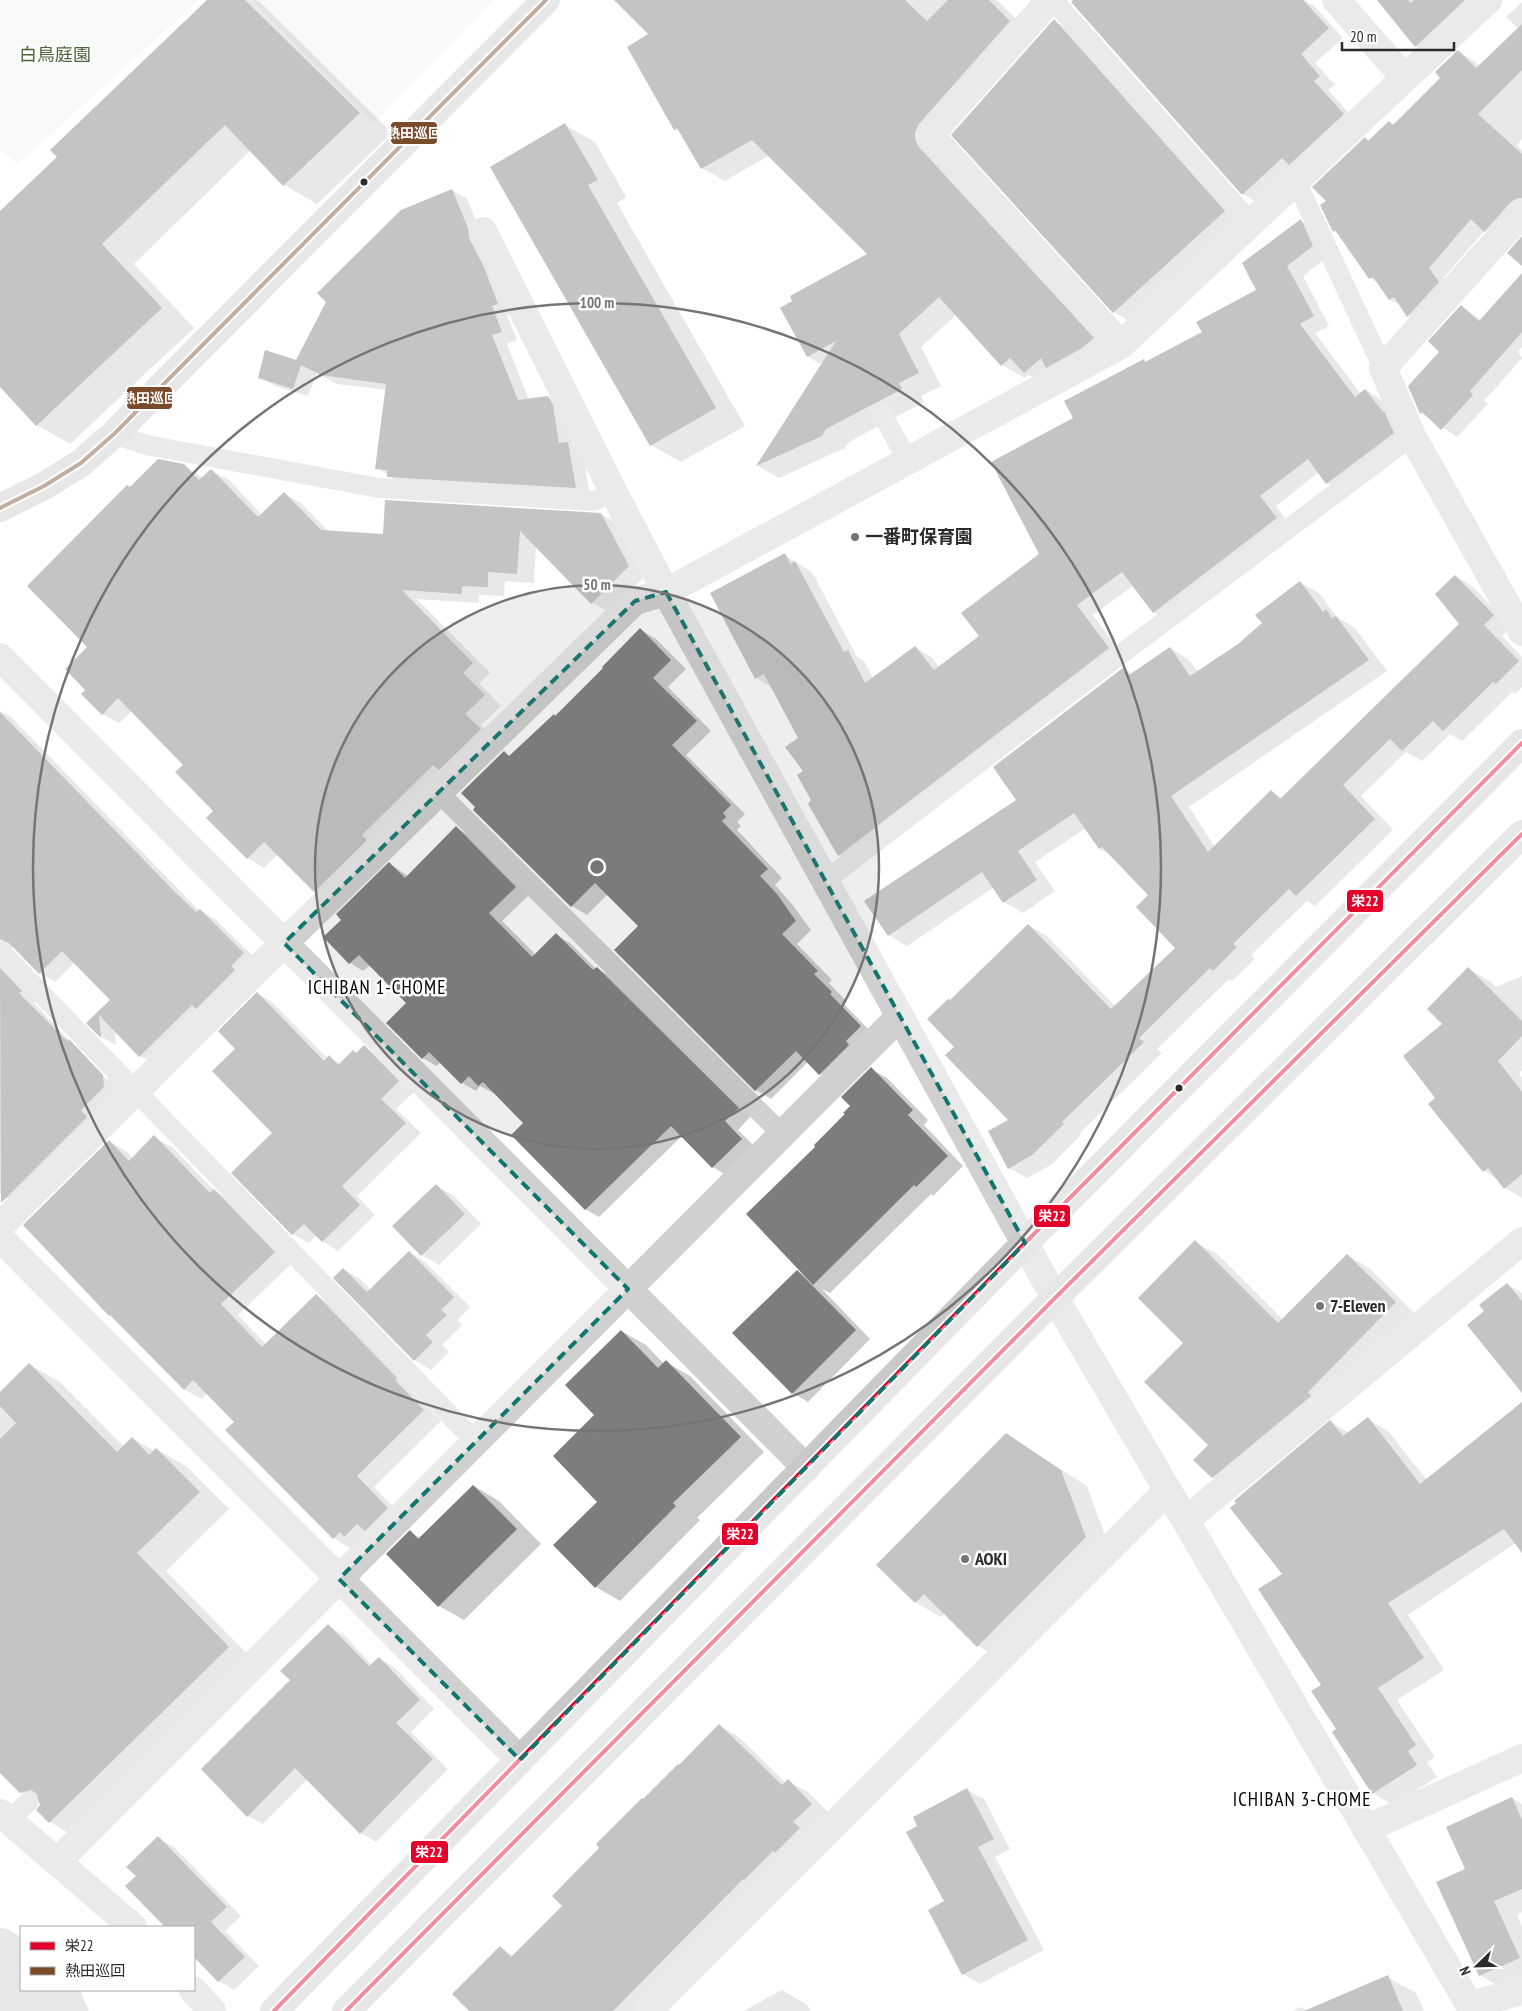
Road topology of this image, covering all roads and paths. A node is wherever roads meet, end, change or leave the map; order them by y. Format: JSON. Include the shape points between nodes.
{"nodes":[{"id":1,"x":546,"y":0,"type":"edge"},
{"id":2,"x":1336,"y":0,"type":"edge"},
{"id":3,"x":1488,"y":0,"type":"edge"},
{"id":4,"x":1043,"y":3,"type":"edge"},
{"id":5,"x":1405,"y":78,"type":"junction"},
{"id":6,"x":1296,"y":182,"type":"junction"},
{"id":7,"x":1522,"y":213,"type":"edge"},
{"id":8,"x":1251,"y":223,"type":"junction"},
{"id":9,"x":483,"y":231,"type":"dead end"},
{"id":10,"x":1121,"y":345,"type":"junction"},
{"id":11,"x":1383,"y":368,"type":"junction"},
{"id":12,"x":881,"y":412,"type":"dead end"},
{"id":13,"x":114,"y":434,"type":"junction"},
{"id":14,"x":1412,"y":436,"type":"junction"},
{"id":15,"x":908,"y":461,"type":"junction"},
{"id":16,"x":614,"y":493,"type":"junction"},
{"id":17,"x":0,"y":508,"type":"edge"},
{"id":18,"x":666,"y":592,"type":"junction"},
{"id":19,"x":1522,"y":632,"type":"edge"},
{"id":20,"x":0,"y":657,"type":"edge"},
{"id":21,"x":1522,"y":743,"type":"edge"},
{"id":22,"x":439,"y":793,"type":"junction"},
{"id":23,"x":1522,"y":834,"type":"edge"},
{"id":24,"x":826,"y":880,"type":"junction"},
{"id":25,"x":284,"y":943,"type":"junction"},
{"id":26,"x":0,"y":951,"type":"edge"},
{"id":27,"x":900,"y":1016,"type":"junction"},
{"id":28,"x":136,"y":1091,"type":"junction"},
{"id":29,"x":782,"y":1134,"type":"junction"},
{"id":30,"x":0,"y":1226,"type":"edge"},
{"id":31,"x":0,"y":1238,"type":"edge"},
{"id":32,"x":1025,"y":1243,"type":"junction"},
{"id":33,"x":1518,"y":1252,"type":"edge"},
{"id":34,"x":628,"y":1289,"type":"junction"},
{"id":35,"x":1055,"y":1298,"type":"junction"},
{"id":36,"x":476,"y":1441,"type":"junction"},
{"id":37,"x":806,"y":1468,"type":"junction"},
{"id":38,"x":1168,"y":1490,"type":"junction"},
{"id":39,"x":1186,"y":1520,"type":"junction"},
{"id":40,"x":339,"y":1579,"type":"junction"},
{"id":41,"x":1522,"y":1758,"type":"edge"},
{"id":42,"x":520,"y":1760,"type":"junction"},
{"id":43,"x":28,"y":1802,"type":"dead end"},
{"id":44,"x":4,"y":1817,"type":"edge"},
{"id":45,"x":1366,"y":1829,"type":"junction"},
{"id":46,"x":57,"y":1862,"type":"junction"},
{"id":47,"x":132,"y":1926,"type":"edge"},
{"id":48,"x":194,"y":1991,"type":"edge"},
{"id":49,"x":1522,"y":1991,"type":"edge"},
{"id":50,"x":1467,"y":2009,"type":"edge"},
{"id":51,"x":212,"y":2011,"type":"edge"},
{"id":52,"x":274,"y":2011,"type":"edge"},
{"id":53,"x":346,"y":2011,"type":"edge"},
{"id":54,"x":648,"y":2011,"type":"edge"}],
"edges":[{"from":1,"to":13,"type":"street"},
{"from":2,"to":5,"type":"street"},
{"from":3,"to":5,"type":"street"},
{"from":4,"to":8,"type":"lane"},
{"from":4,"to":10,"type":"street","via":[[930,135]]},
{"from":5,"to":6,"type":"street"},
{"from":6,"to":8,"type":"street"},
{"from":6,"to":11,"type":"lane"},
{"from":7,"to":11,"type":"street"},
{"from":8,"to":10,"type":"street"},
{"from":9,"to":16,"type":"street"},
{"from":10,"to":15,"type":"street"},
{"from":11,"to":14,"type":"street"},
{"from":12,"to":15,"type":"lane"},
{"from":13,"to":16,"type":"lane","via":[[146,445],[379,488],[593,502]]},
{"from":13,"to":17,"type":"street","via":[[81,463]]},
{"from":14,"to":19,"type":"street"},
{"from":14,"to":24,"type":"lane"},
{"from":15,"to":18,"type":"street"},
{"from":16,"to":18,"type":"street"},
{"from":18,"to":22,"type":"street","via":[[635,601]]},
{"from":18,"to":24,"type":"street"},
{"from":20,"to":25,"type":"street"},
{"from":21,"to":32,"type":"street"},
{"from":22,"to":25,"type":"street"},
{"from":22,"to":29,"type":"lane"},
{"from":23,"to":35,"type":"street"},
{"from":24,"to":27,"type":"street"},
{"from":25,"to":28,"type":"street"},
{"from":25,"to":34,"type":"street"},
{"from":26,"to":28,"type":"lane"},
{"from":27,"to":29,"type":"street"},
{"from":27,"to":32,"type":"street"},
{"from":28,"to":30,"type":"street"},
{"from":28,"to":36,"type":"lane"},
{"from":29,"to":34,"type":"street"},
{"from":31,"to":40,"type":"street"},
{"from":32,"to":35,"type":"street"},
{"from":32,"to":37,"type":"street"},
{"from":33,"to":39,"type":"street"},
{"from":34,"to":36,"type":"street"},
{"from":34,"to":37,"type":"street"},
{"from":35,"to":38,"type":"street"},
{"from":35,"to":53,"type":"street"},
{"from":36,"to":40,"type":"street"},
{"from":37,"to":42,"type":"street"},
{"from":38,"to":39,"type":"street"},
{"from":38,"to":54,"type":"street"},
{"from":39,"to":45,"type":"street"},
{"from":40,"to":42,"type":"street"},
{"from":40,"to":46,"type":"street"},
{"from":41,"to":45,"type":"street"},
{"from":42,"to":52,"type":"street"},
{"from":43,"to":44,"type":"lane"},
{"from":44,"to":46,"type":"street"},
{"from":45,"to":50,"type":"street"},
{"from":46,"to":47,"type":"street"},
{"from":48,"to":51,"type":"street"},
{"from":49,"to":50,"type":"street"}]}
